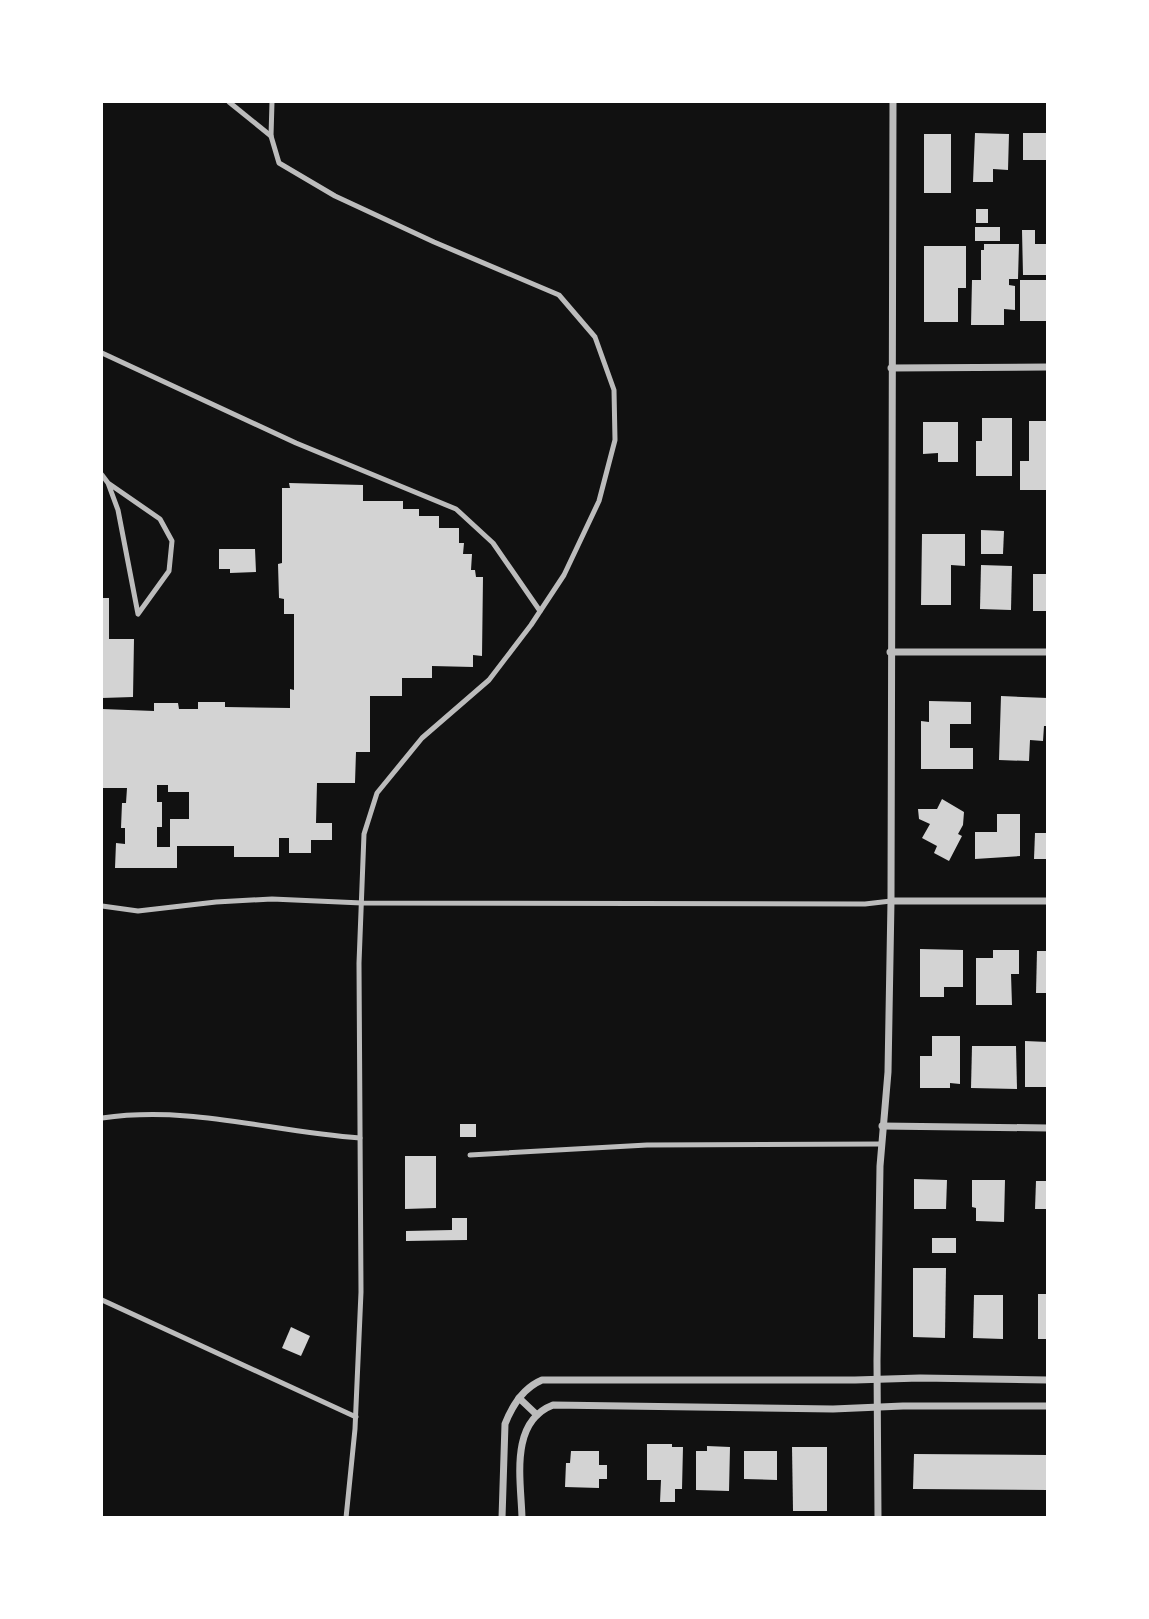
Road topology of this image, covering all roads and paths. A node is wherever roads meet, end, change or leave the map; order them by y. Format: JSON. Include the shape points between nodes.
{"nodes":[{"id":1,"x":229,"y":102,"type":"edge"},
{"id":2,"x":272,"y":102,"type":"edge"},
{"id":3,"x":893,"y":102,"type":"edge"},
{"id":4,"x":271,"y":136,"type":"junction"},
{"id":5,"x":103,"y":353,"type":"edge"},
{"id":6,"x":102,"y":364,"type":"edge"},
{"id":7,"x":1048,"y":367,"type":"edge"},
{"id":8,"x":891,"y":368,"type":"junction"},
{"id":9,"x":102,"y":475,"type":"edge"},
{"id":10,"x":108,"y":483,"type":"junction"},
{"id":11,"x":540,"y":611,"type":"junction"},
{"id":12,"x":890,"y":652,"type":"junction"},
{"id":13,"x":1048,"y":652,"type":"edge"},
{"id":14,"x":891,"y":901,"type":"junction"},
{"id":15,"x":1048,"y":901,"type":"edge"},
{"id":16,"x":362,"y":903,"type":"junction"},
{"id":17,"x":102,"y":906,"type":"edge"},
{"id":18,"x":102,"y":1118,"type":"edge"},
{"id":19,"x":882,"y":1126,"type":"junction"},
{"id":20,"x":1048,"y":1128,"type":"edge"},
{"id":21,"x":360,"y":1138,"type":"junction"},
{"id":22,"x":880,"y":1144,"type":"junction"},
{"id":23,"x":470,"y":1155,"type":"dead end"},
{"id":24,"x":102,"y":1300,"type":"edge"},
{"id":25,"x":878,"y":1378,"type":"junction"},
{"id":26,"x":1048,"y":1380,"type":"edge"},
{"id":27,"x":519,"y":1398,"type":"junction"},
{"id":28,"x":1048,"y":1406,"type":"edge"},
{"id":29,"x":878,"y":1407,"type":"junction"},
{"id":30,"x":537,"y":1415,"type":"junction"},
{"id":31,"x":356,"y":1417,"type":"junction"},
{"id":32,"x":346,"y":1517,"type":"edge"},
{"id":33,"x":502,"y":1517,"type":"edge"},
{"id":34,"x":522,"y":1517,"type":"edge"},
{"id":35,"x":878,"y":1517,"type":"edge"}],
"edges":[{"from":1,"to":4,"type":"lane"},
{"from":2,"to":4,"type":"lane"},
{"from":3,"to":8,"type":"street"},
{"from":4,"to":11,"type":"lane","via":[[279,163],[347,202],[559,295],[595,337],[614,390],[614,440],[600,501],[564,575]]},
{"from":5,"to":6,"type":"lane"},
{"from":5,"to":11,"type":"lane","via":[[296,443],[456,509],[493,543]]},
{"from":7,"to":8,"type":"street"},
{"from":8,"to":12,"type":"street"},
{"from":9,"to":10,"type":"lane"},
{"from":10,"to":10,"type":"lane","via":[[160,519],[172,541],[169,571],[138,614],[118,510]]},
{"from":11,"to":16,"type":"lane","via":[[489,680],[422,738],[377,793],[364,834]]},
{"from":12,"to":13,"type":"street"},
{"from":12,"to":14,"type":"street"},
{"from":14,"to":15,"type":"street"},
{"from":14,"to":16,"type":"lane"},
{"from":14,"to":19,"type":"street","via":[[888,1072]]},
{"from":16,"to":17,"type":"lane","via":[[272,899],[138,911]]},
{"from":16,"to":21,"type":"lane"},
{"from":18,"to":21,"type":"lane","via":[[181,1114]]},
{"from":19,"to":20,"type":"street"},
{"from":19,"to":22,"type":"street"},
{"from":21,"to":31,"type":"lane"},
{"from":22,"to":23,"type":"lane","via":[[647,1144]]},
{"from":22,"to":25,"type":"street"},
{"from":24,"to":31,"type":"lane"},
{"from":25,"to":26,"type":"street"},
{"from":25,"to":27,"type":"street","via":[[551,1379],[534,1384]]},
{"from":25,"to":29,"type":"street"},
{"from":27,"to":30,"type":"street"},
{"from":27,"to":33,"type":"street","via":[[503,1433]]},
{"from":28,"to":29,"type":"street"},
{"from":29,"to":30,"type":"street","via":[[562,1404],[544,1408]]},
{"from":29,"to":35,"type":"street"},
{"from":30,"to":34,"type":"street","via":[[522,1444]]},
{"from":31,"to":32,"type":"lane"}]}
